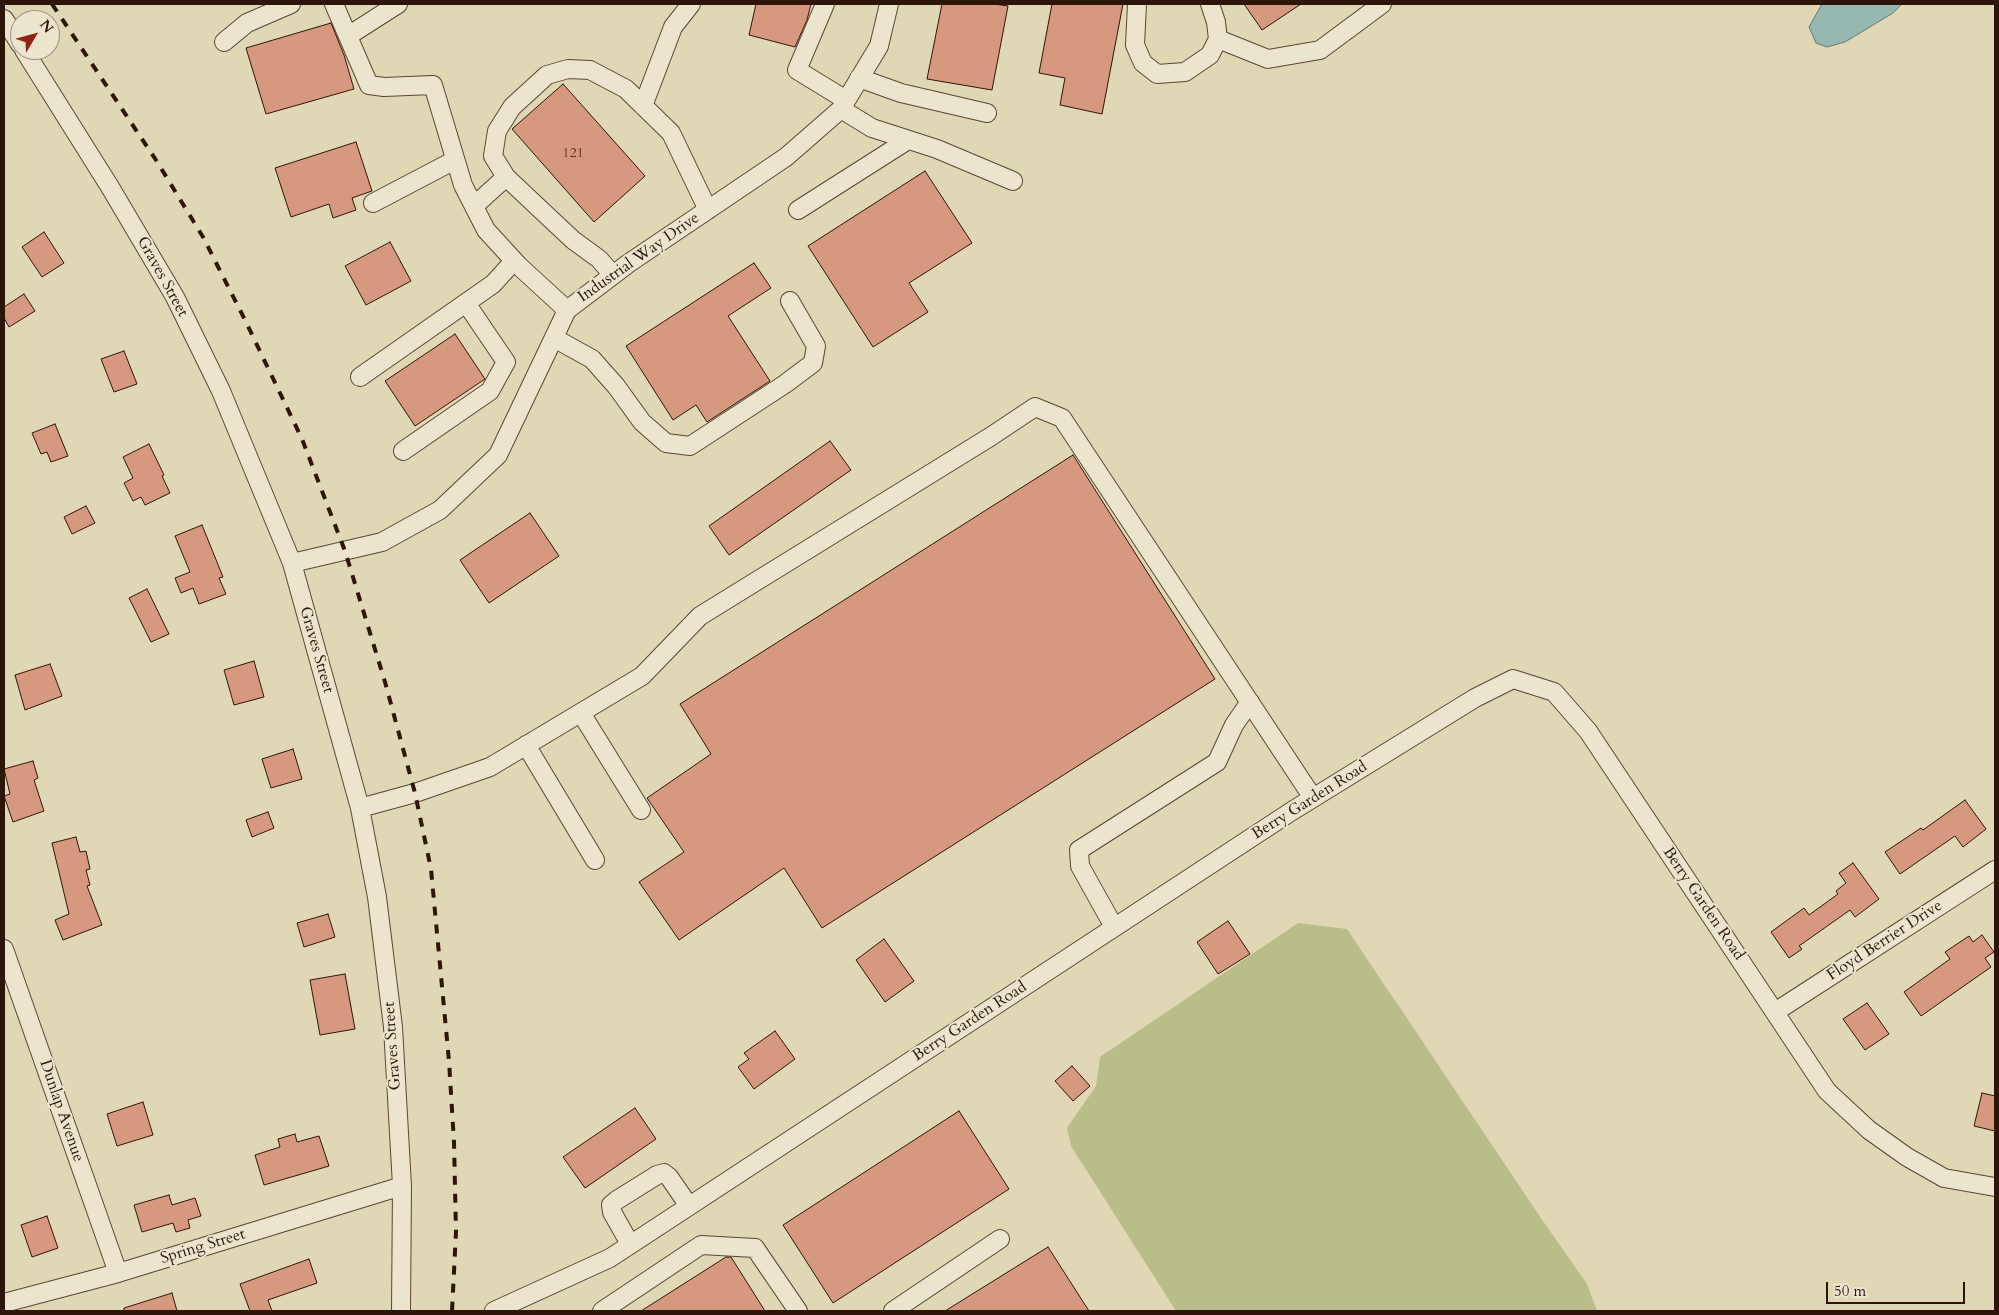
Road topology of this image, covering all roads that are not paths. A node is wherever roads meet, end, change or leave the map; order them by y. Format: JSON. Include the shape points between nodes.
{"nodes":[{"id":1,"x":291,"y":4,"type":"edge"},
{"id":2,"x":334,"y":4,"type":"edge"},
{"id":3,"x":398,"y":4,"type":"edge"},
{"id":4,"x":691,"y":4,"type":"edge"},
{"id":5,"x":825,"y":4,"type":"edge"},
{"id":6,"x":889,"y":4,"type":"edge"},
{"id":7,"x":1137,"y":4,"type":"edge"},
{"id":8,"x":1210,"y":4,"type":"edge"},
{"id":9,"x":1382,"y":4,"type":"edge"},
{"id":10,"x":348,"y":36,"type":"junction"},
{"id":11,"x":1218,"y":39,"type":"junction"},
{"id":12,"x":224,"y":42,"type":"dead end"},
{"id":13,"x":30,"y":60,"type":"edge"},
{"id":14,"x":859,"y":78,"type":"junction"},
{"id":15,"x":844,"y":104,"type":"junction"},
{"id":16,"x":643,"y":106,"type":"junction"},
{"id":17,"x":987,"y":114,"type":"dead end"},
{"id":18,"x":908,"y":140,"type":"junction"},
{"id":19,"x":456,"y":160,"type":"junction"},
{"id":20,"x":506,"y":176,"type":"junction"},
{"id":21,"x":1013,"y":181,"type":"dead end"},
{"id":22,"x":373,"y":203,"type":"dead end"},
{"id":23,"x":474,"y":206,"type":"junction"},
{"id":24,"x":708,"y":210,"type":"junction"},
{"id":25,"x":798,"y":210,"type":"dead end"},
{"id":26,"x":514,"y":261,"type":"junction"},
{"id":27,"x":613,"y":275,"type":"junction"},
{"id":28,"x":790,"y":300,"type":"dead end"},
{"id":29,"x":466,"y":303,"type":"junction"},
{"id":30,"x":567,"y":310,"type":"junction"},
{"id":31,"x":554,"y":338,"type":"junction"},
{"id":32,"x":360,"y":376,"type":"dead end"},
{"id":33,"x":404,"y":451,"type":"dead end"},
{"id":34,"x":292,"y":563,"type":"junction"},
{"id":35,"x":1250,"y":702,"type":"junction"},
{"id":36,"x":581,"y":712,"type":"junction"},
{"id":37,"x":526,"y":745,"type":"junction"},
{"id":38,"x":1313,"y":798,"type":"junction"},
{"id":39,"x":360,"y":808,"type":"junction"},
{"id":40,"x":641,"y":810,"type":"dead end"},
{"id":41,"x":595,"y":860,"type":"dead end"},
{"id":42,"x":1995,"y":870,"type":"edge"},
{"id":43,"x":1114,"y":927,"type":"junction"},
{"id":44,"x":4,"y":949,"type":"edge"},
{"id":45,"x":1775,"y":1012,"type":"junction"},
{"id":46,"x":402,"y":1186,"type":"junction"},
{"id":47,"x":1995,"y":1187,"type":"edge"},
{"id":48,"x":688,"y":1206,"type":"junction"},
{"id":49,"x":1000,"y":1239,"type":"dead end"},
{"id":50,"x":630,"y":1244,"type":"junction"},
{"id":51,"x":118,"y":1273,"type":"junction"},
{"id":52,"x":4,"y":1303,"type":"edge"},
{"id":53,"x":401,"y":1311,"type":"edge"},
{"id":54,"x":494,"y":1311,"type":"edge"},
{"id":55,"x":602,"y":1311,"type":"edge"},
{"id":56,"x":798,"y":1311,"type":"edge"},
{"id":57,"x":893,"y":1311,"type":"edge"}],
"edges":[{"from":1,"to":12,"type":"street","via":[[247,23]]},
{"from":2,"to":10,"type":"street"},
{"from":3,"to":10,"type":"street"},
{"from":4,"to":16,"type":"street","via":[[673,27]]},
{"from":5,"to":15,"type":"street","via":[[797,70]]},
{"from":6,"to":14,"type":"street","name":"Industrial Way Drive","via":[[878,46]]},
{"from":7,"to":11,"type":"street","via":[[1135,45],[1143,63],[1156,74],[1185,72],[1210,55]]},
{"from":8,"to":11,"type":"street"},
{"from":9,"to":11,"type":"street","via":[[1320,50],[1268,59]]},
{"from":10,"to":19,"type":"street","via":[[369,85],[433,85]]},
{"from":13,"to":34,"type":"street","name":"Graves Street","via":[[175,297],[221,391]]},
{"from":14,"to":15,"type":"street","name":"Industrial Way Drive"},
{"from":14,"to":17,"type":"street","via":[[901,93]]},
{"from":15,"to":18,"type":"street","via":[[872,128]]},
{"from":15,"to":24,"type":"street","name":"Industrial Way Drive","via":[[786,157]]},
{"from":16,"to":20,"type":"street","via":[[626,89],[590,70],[568,69],[547,76],[512,106],[497,131],[493,156]]},
{"from":16,"to":24,"type":"street","via":[[671,133]]},
{"from":18,"to":21,"type":"street"},
{"from":18,"to":25,"type":"street"},
{"from":19,"to":22,"type":"street"},
{"from":19,"to":23,"type":"street","via":[[463,185]]},
{"from":20,"to":23,"type":"street"},
{"from":20,"to":27,"type":"street"},
{"from":23,"to":26,"type":"street","via":[[486,230]]},
{"from":24,"to":27,"type":"street","name":"Industrial Way Drive"},
{"from":26,"to":29,"type":"street","via":[[493,284]]},
{"from":26,"to":30,"type":"street"},
{"from":27,"to":30,"type":"street","name":"Industrial Way Drive"},
{"from":28,"to":31,"type":"street","via":[[816,346],[813,363],[690,446],[666,443],[642,422],[592,359]]},
{"from":29,"to":32,"type":"street"},
{"from":29,"to":33,"type":"street","via":[[506,362],[490,391]]},
{"from":30,"to":31,"type":"street","name":"Industrial Way Drive"},
{"from":31,"to":34,"type":"street","name":"Industrial Way Drive","via":[[498,455],[440,510],[382,542]]},
{"from":34,"to":39,"type":"street","name":"Graves Street"},
{"from":35,"to":36,"type":"street","via":[[1062,418],[1035,407],[700,616],[652,668]]},
{"from":35,"to":38,"type":"street"},
{"from":35,"to":43,"type":"street","via":[[1217,762],[1079,850],[1080,866]]},
{"from":36,"to":37,"type":"street"},
{"from":36,"to":40,"type":"street"},
{"from":37,"to":39,"type":"street","via":[[490,767]]},
{"from":37,"to":41,"type":"street"},
{"from":38,"to":43,"type":"street","name":"Berry Garden Road"},
{"from":38,"to":45,"type":"street","name":"Berry Garden Road","via":[[1476,698],[1513,679],[1554,692],[1588,731]]},
{"from":39,"to":46,"type":"street","name":"Graves Street","via":[[377,897],[394,1027]]},
{"from":42,"to":45,"type":"street","name":"Floyd Berrier Drive"},
{"from":43,"to":48,"type":"street","name":"Berry Garden Road"},
{"from":44,"to":51,"type":"street","name":"Dunlap Avenue"},
{"from":45,"to":47,"type":"street","name":"Berry Garden Road","via":[[1827,1090],[1868,1130],[1944,1178]]},
{"from":46,"to":51,"type":"street","name":"Spring Street"},
{"from":46,"to":53,"type":"street","name":"Graves Street"},
{"from":48,"to":50,"type":"street","name":"Berry Garden Road"},
{"from":48,"to":50,"type":"street","via":[[664,1173],[617,1200],[612,1205],[612,1212]]},
{"from":49,"to":57,"type":"street"},
{"from":50,"to":54,"type":"street","name":"Berry Garden Road","via":[[610,1258]]},
{"from":51,"to":52,"type":"street","name":"Spring Street"},
{"from":55,"to":56,"type":"street","via":[[701,1245],[755,1248]]}]}
